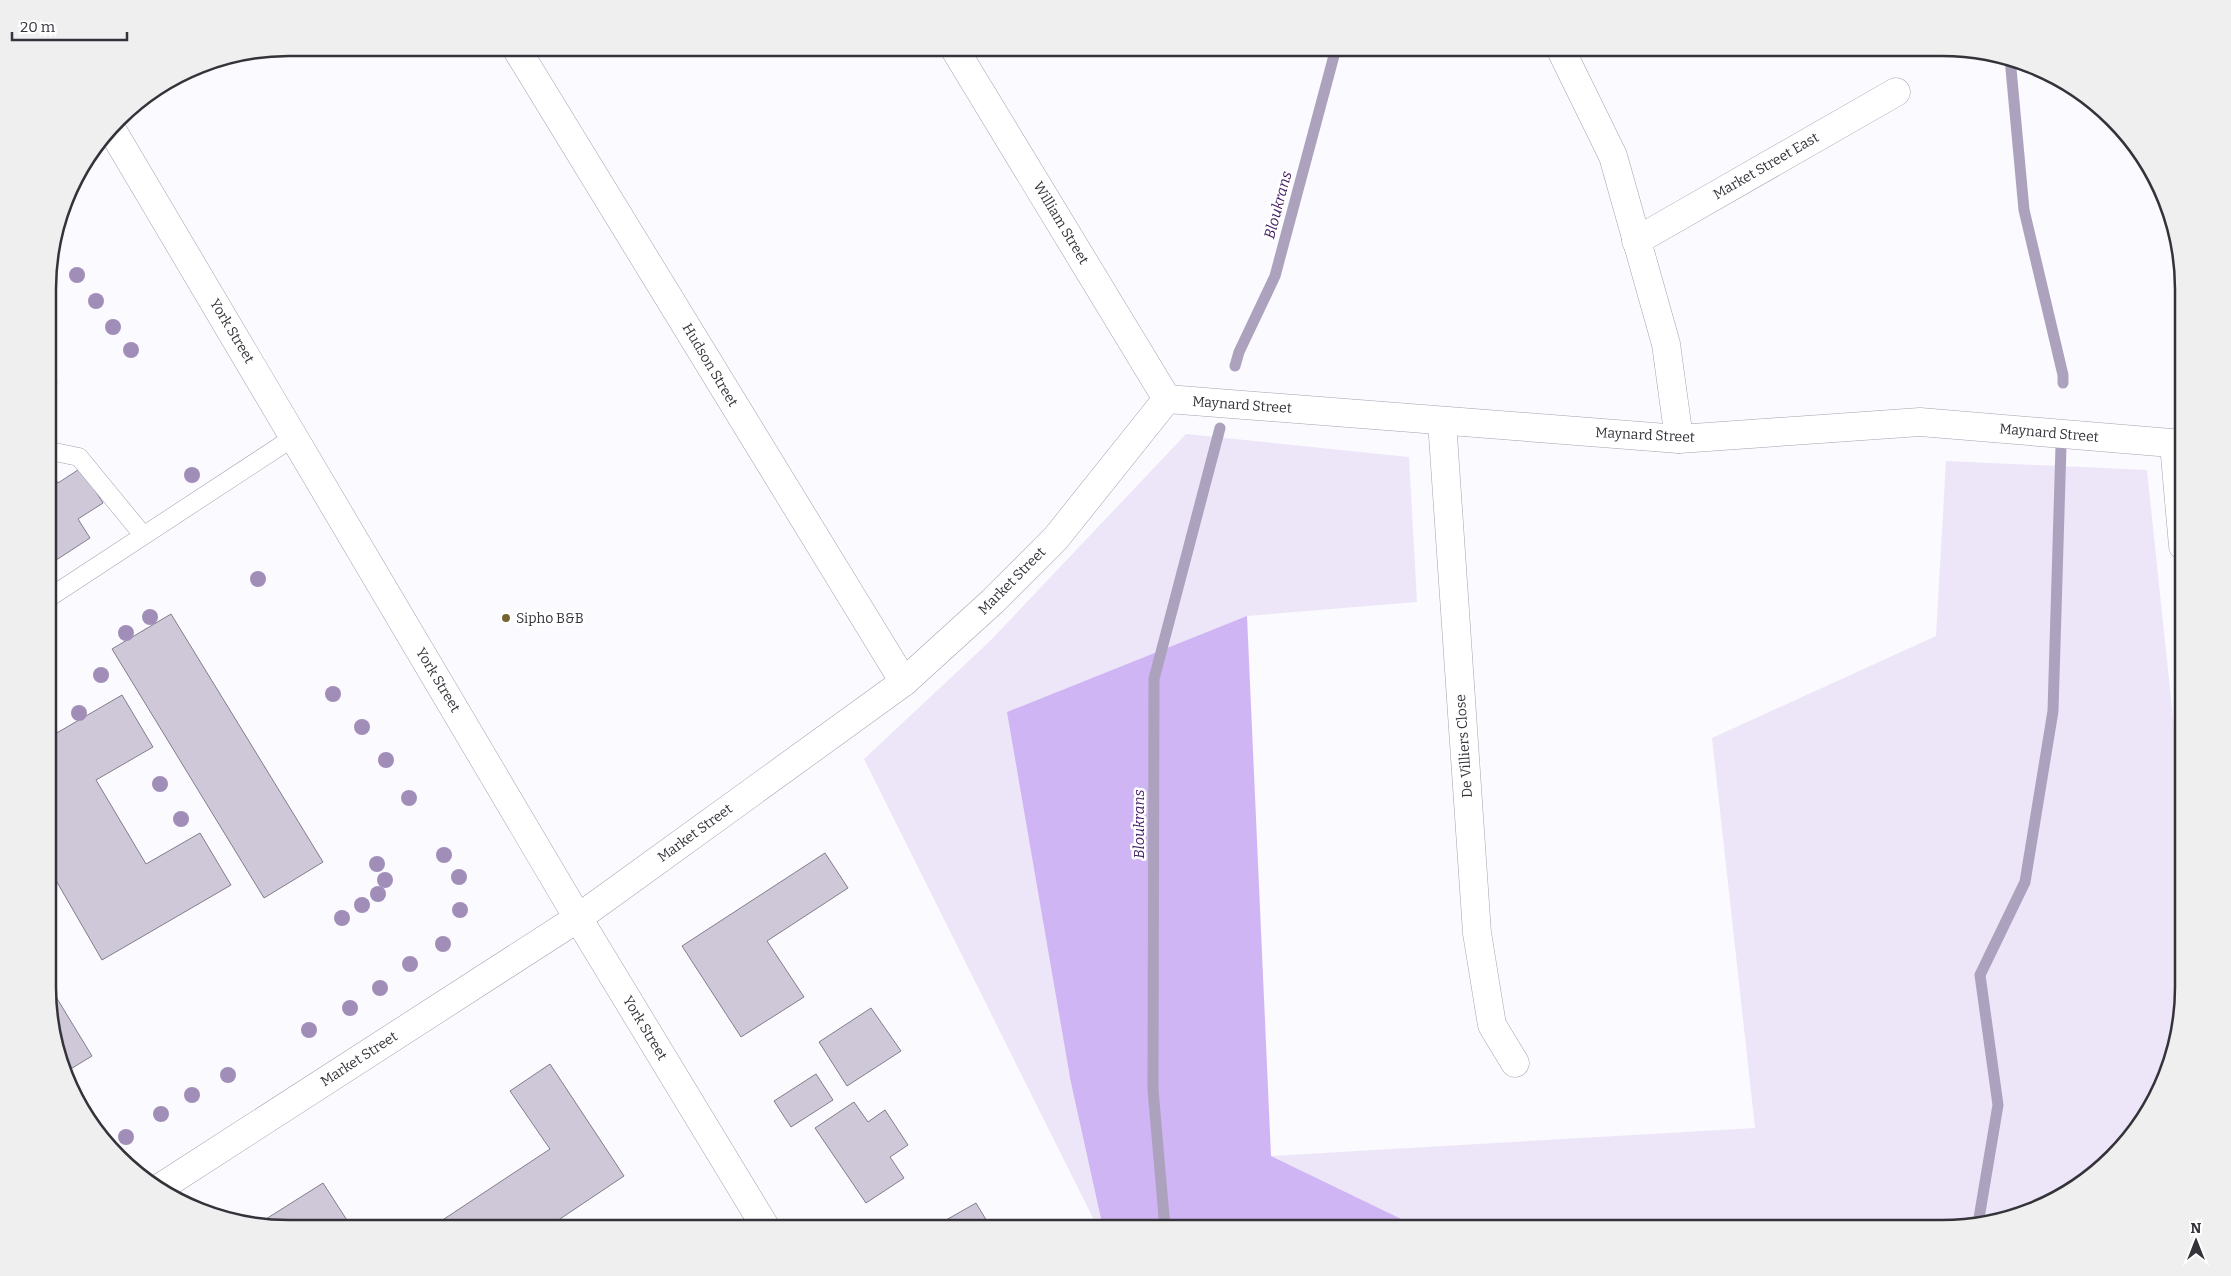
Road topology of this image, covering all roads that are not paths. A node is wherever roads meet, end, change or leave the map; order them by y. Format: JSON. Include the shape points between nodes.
{"nodes":[{"id":1,"x":521,"y":56,"type":"edge"},
{"id":2,"x":959,"y":56,"type":"edge"},
{"id":3,"x":1564,"y":56,"type":"edge"},
{"id":4,"x":1896,"y":92,"type":"dead end"},
{"id":5,"x":115,"y":135,"type":"edge"},
{"id":6,"x":1636,"y":241,"type":"junction"},
{"id":7,"x":1168,"y":399,"type":"junction"},
{"id":8,"x":1442,"y":421,"type":"junction"},
{"id":9,"x":294,"y":437,"type":"junction"},
{"id":10,"x":1679,"y":439,"type":"junction"},
{"id":11,"x":2175,"y":444,"type":"edge"},
{"id":12,"x":56,"y":452,"type":"edge"},
{"id":13,"x":143,"y":535,"type":"junction"},
{"id":14,"x":56,"y":593,"type":"edge"},
{"id":15,"x":904,"y":682,"type":"junction"},
{"id":16,"x":578,"y":918,"type":"junction"},
{"id":17,"x":1515,"y":1064,"type":"dead end"},
{"id":18,"x":165,"y":1184,"type":"edge"},
{"id":19,"x":761,"y":1220,"type":"edge"}],
"edges":[{"from":1,"to":15,"type":"street","name":"Hudson Street"},
{"from":2,"to":7,"type":"street","name":"William Street"},
{"from":3,"to":6,"type":"street","via":[[1613,156]]},
{"from":4,"to":6,"type":"street","name":"Market Street East"},
{"from":5,"to":9,"type":"street","name":"York Street"},
{"from":6,"to":10,"type":"street","via":[[1666,344]]},
{"from":7,"to":8,"type":"street","name":"Maynard Street"},
{"from":7,"to":15,"type":"street","name":"Market Street","via":[[1056,538]]},
{"from":8,"to":10,"type":"street","name":"Maynard Street"},
{"from":8,"to":17,"type":"street","name":"De Villiers Close","via":[[1478,933],[1492,1025]]},
{"from":9,"to":13,"type":"lane"},
{"from":9,"to":16,"type":"street","name":"York Street"},
{"from":10,"to":11,"type":"street","name":"Maynard Street","via":[[1920,422]]},
{"from":12,"to":13,"type":"lane","via":[[79,457]]},
{"from":13,"to":14,"type":"lane"},
{"from":15,"to":16,"type":"street","name":"Market Street"},
{"from":16,"to":18,"type":"street","name":"Market Street"},
{"from":16,"to":19,"type":"street","name":"York Street"}]}
